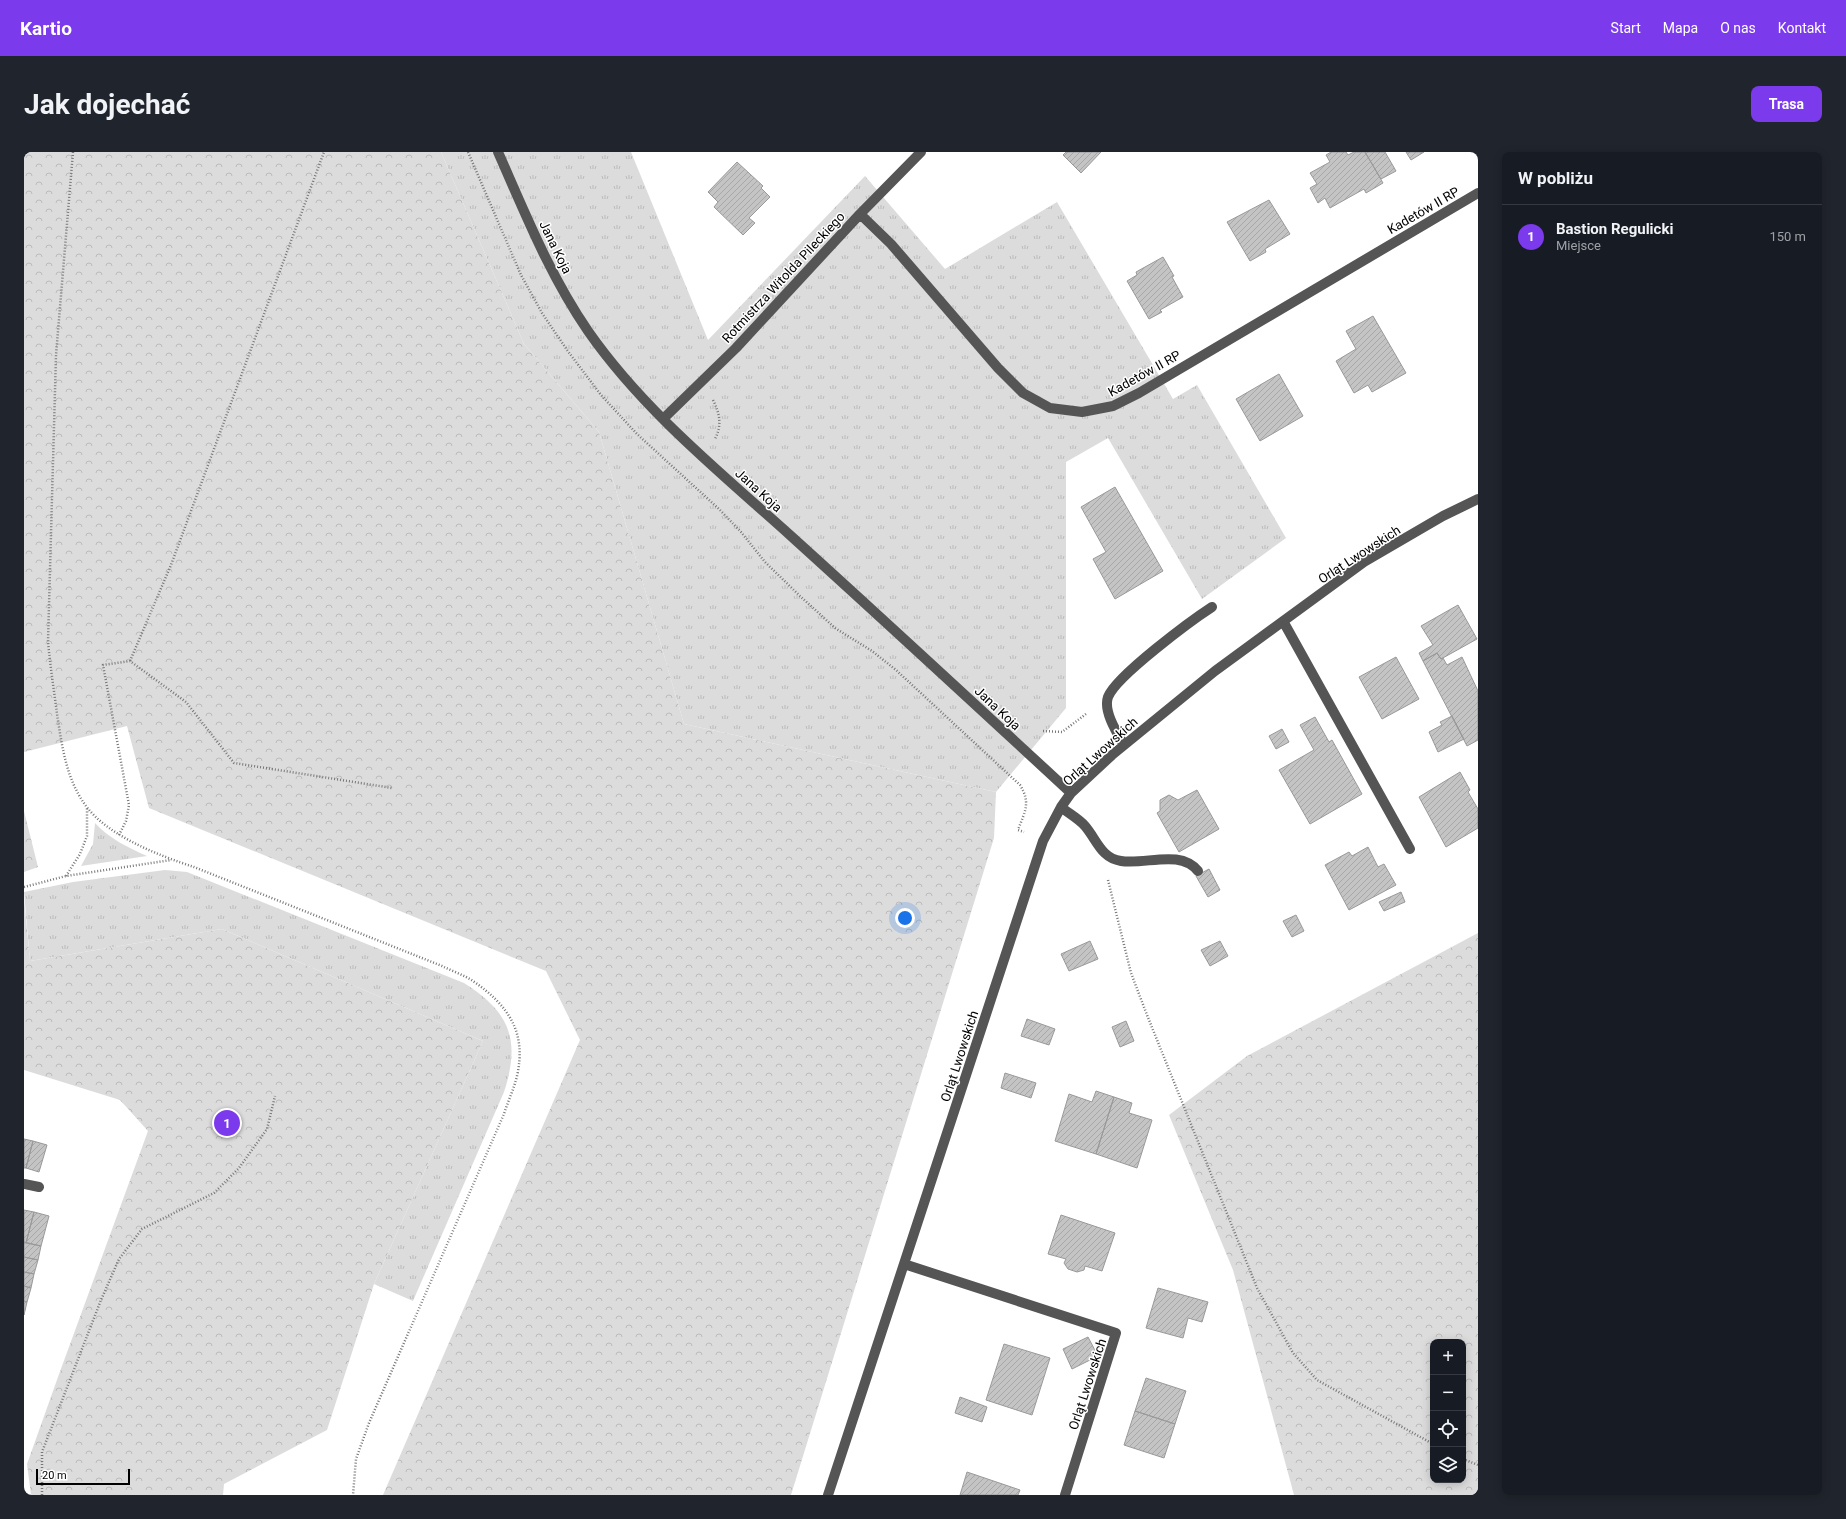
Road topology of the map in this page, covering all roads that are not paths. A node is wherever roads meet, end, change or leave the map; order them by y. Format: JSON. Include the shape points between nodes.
{"nodes":[{"id":1,"x":498,"y":152,"type":"edge"},
{"id":2,"x":921,"y":152,"type":"edge"},
{"id":3,"x":1478,"y":193,"type":"edge"},
{"id":4,"x":860,"y":214,"type":"junction"},
{"id":5,"x":663,"y":419,"type":"junction"},
{"id":6,"x":1478,"y":499,"type":"edge"},
{"id":7,"x":1212,"y":607,"type":"dead end"},
{"id":8,"x":1283,"y":621,"type":"junction"},
{"id":9,"x":1124,"y":745,"type":"junction"},
{"id":10,"x":1071,"y":793,"type":"junction"},
{"id":11,"x":1061,"y":807,"type":"junction"},
{"id":12,"x":1410,"y":849,"type":"dead end"},
{"id":13,"x":1198,"y":871,"type":"dead end"},
{"id":14,"x":24,"y":1184,"type":"edge"},
{"id":15,"x":38,"y":1188,"type":"dead end"},
{"id":16,"x":904,"y":1264,"type":"junction"},
{"id":17,"x":828,"y":1495,"type":"edge"},
{"id":18,"x":1065,"y":1495,"type":"edge"}],
"edges":[{"from":1,"to":5,"type":"street","name":"Jana Koja","via":[[559,284],[588,331],[638,393]]},
{"from":2,"to":4,"type":"street","name":"Rotmistrza Witolda Pileckiego"},
{"from":3,"to":4,"type":"street","name":"Kadetów II RP","via":[[1139,393],[1113,406],[1082,412],[1050,408],[1023,393],[998,368],[891,244]]},
{"from":4,"to":5,"type":"street","name":"Rotmistrza Witolda Pileckiego","via":[[736,348]]},
{"from":5,"to":10,"type":"street","name":"Jana Koja"},
{"from":6,"to":8,"type":"street","name":"Orląt Lwowskich","via":[[1443,516],[1364,562]]},
{"from":7,"to":9,"type":"street","via":[[1186,624],[1121,680],[1108,697],[1108,712],[1113,727]]},
{"from":8,"to":9,"type":"street","name":"Orląt Lwowskich","via":[[1215,671]]},
{"from":8,"to":12,"type":"street"},
{"from":9,"to":10,"type":"street","name":"Orląt Lwowskich"},
{"from":10,"to":11,"type":"street","name":"Orląt Lwowskich"},
{"from":11,"to":13,"type":"street","via":[[1084,825],[1105,856],[1122,861],[1166,859],[1186,862]]},
{"from":11,"to":16,"type":"street","name":"Orląt Lwowskich","via":[[1043,841]]},
{"from":14,"to":15,"type":"street"},
{"from":16,"to":17,"type":"street","name":"Orląt Lwowskich"},
{"from":16,"to":18,"type":"street","name":"Orląt Lwowskich","via":[[1116,1333]]}]}
